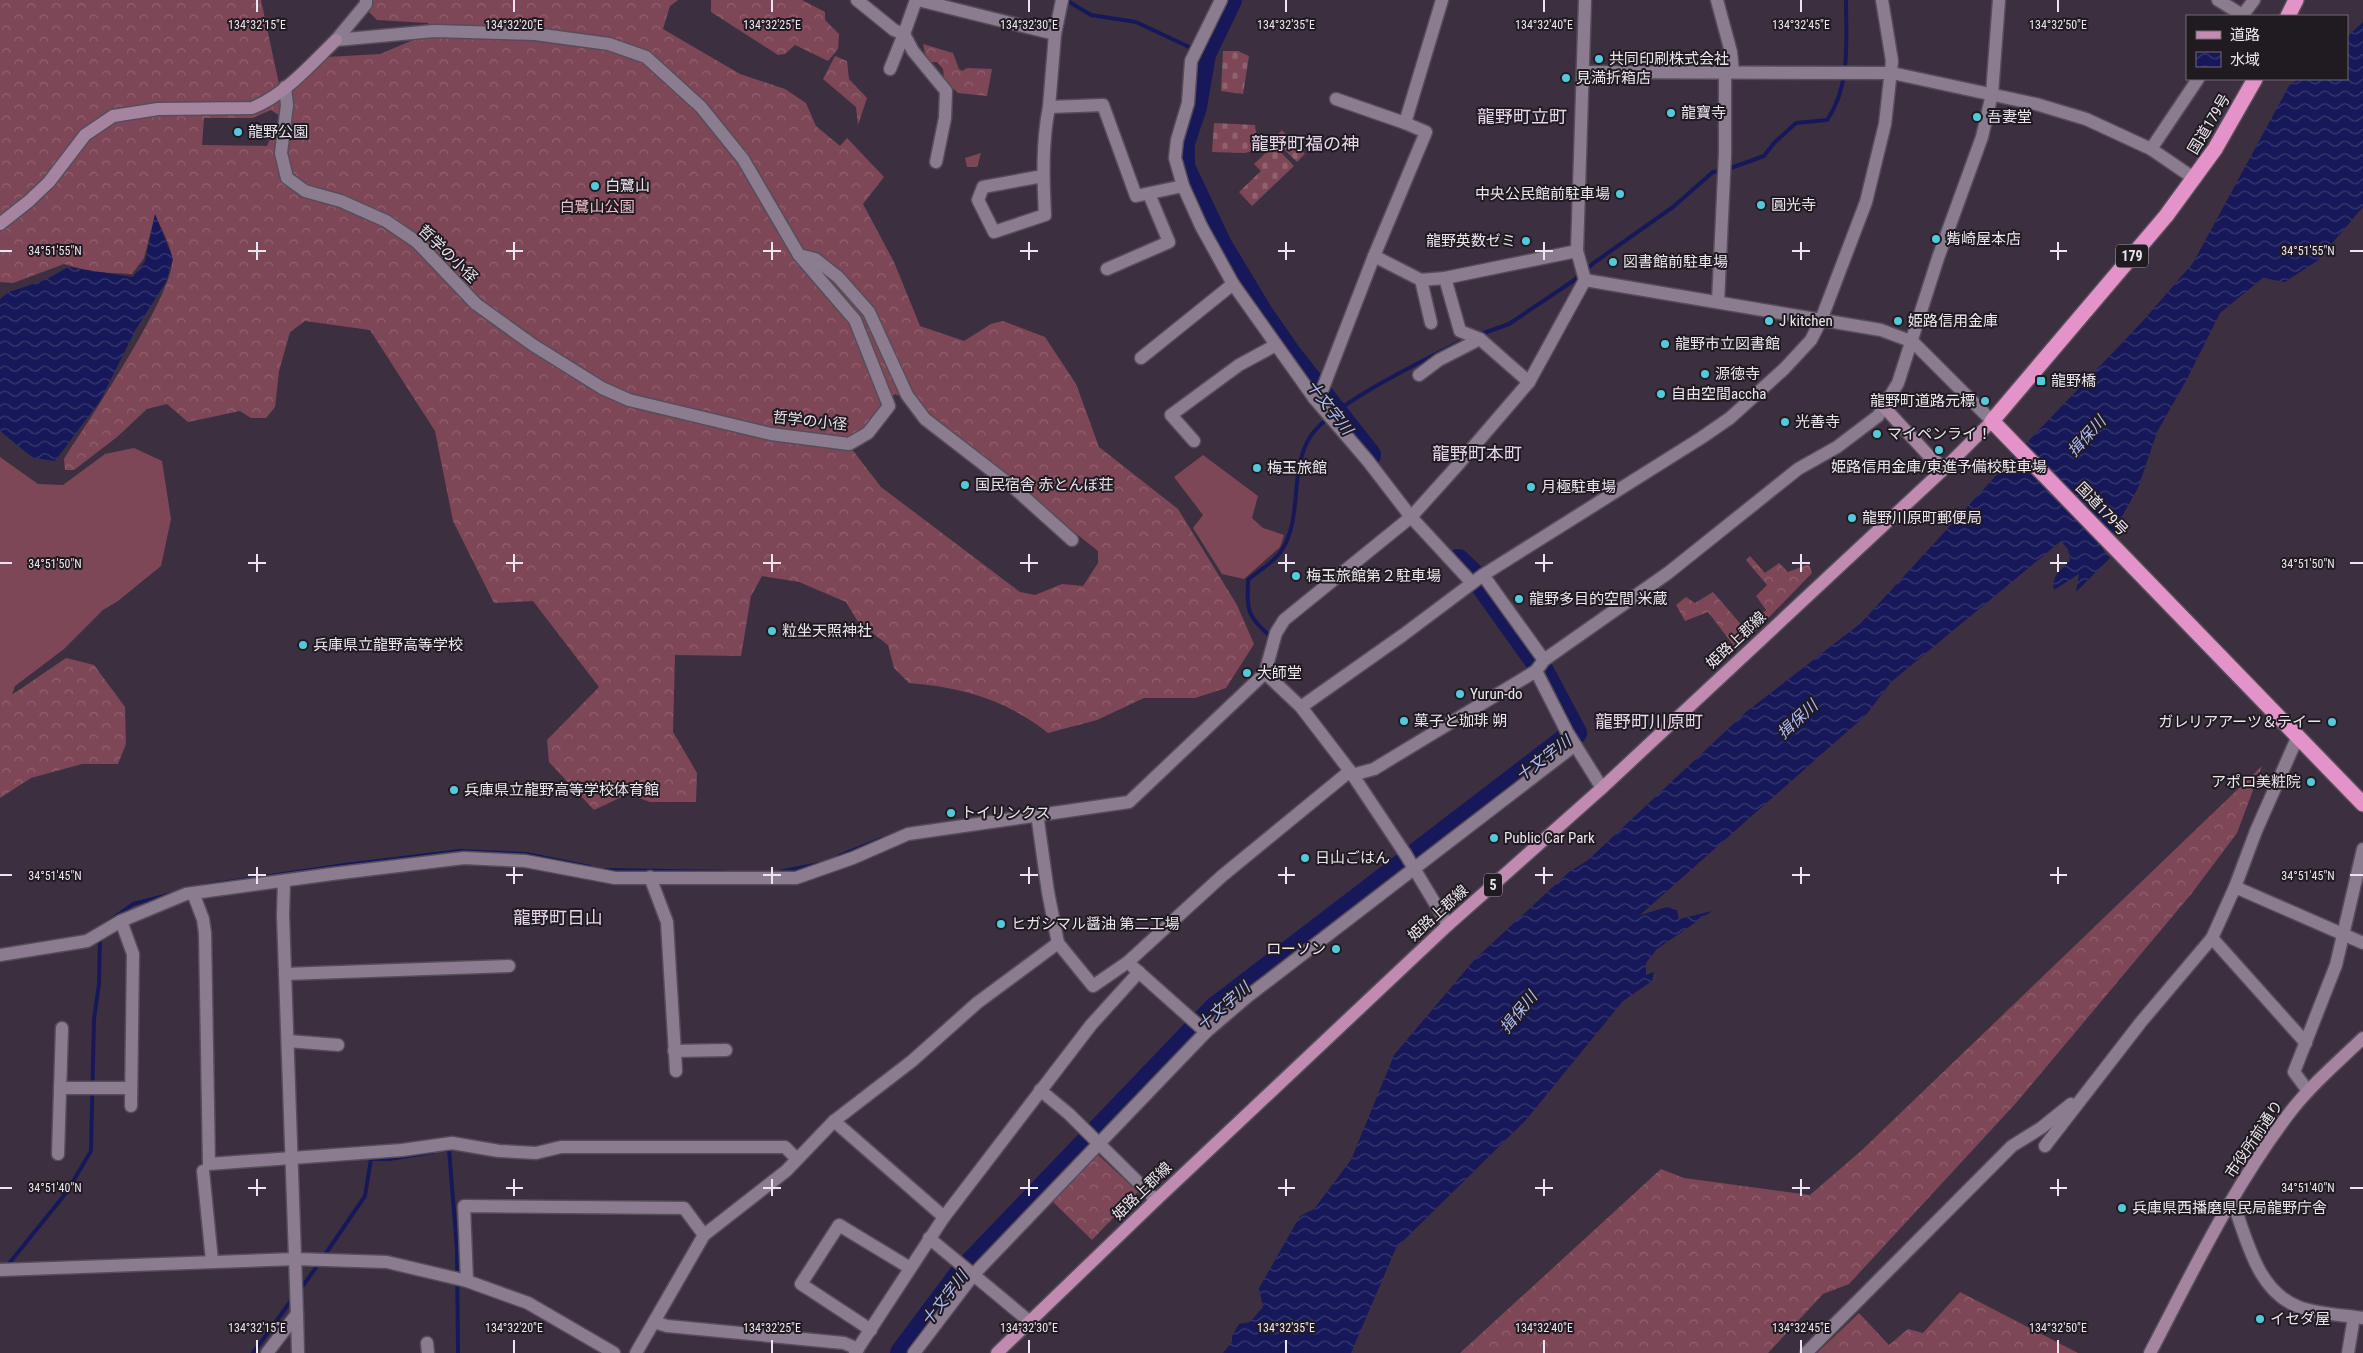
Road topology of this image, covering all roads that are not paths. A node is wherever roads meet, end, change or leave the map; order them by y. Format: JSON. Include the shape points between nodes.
{"nodes":[{"id":1,"x":366,"y":0,"type":"edge"},
{"id":2,"x":857,"y":0,"type":"edge"},
{"id":3,"x":917,"y":0,"type":"edge"},
{"id":4,"x":1221,"y":0,"type":"edge"},
{"id":5,"x":1442,"y":0,"type":"edge"},
{"id":6,"x":1585,"y":0,"type":"edge"},
{"id":7,"x":1717,"y":0,"type":"edge"},
{"id":8,"x":1882,"y":0,"type":"edge"},
{"id":9,"x":1999,"y":0,"type":"edge"},
{"id":10,"x":2218,"y":0,"type":"edge"},
{"id":11,"x":2254,"y":0,"type":"edge"},
{"id":12,"x":2296,"y":0,"type":"edge"},
{"id":13,"x":1062,"y":3,"type":"edge"},
{"id":14,"x":2241,"y":15,"type":"edge"},
{"id":15,"x":2244,"y":15,"type":"edge"},
{"id":16,"x":2288,"y":15,"type":"edge"},
{"id":17,"x":904,"y":34,"type":"junction"},
{"id":18,"x":1055,"y":34,"type":"junction"},
{"id":19,"x":336,"y":40,"type":"junction"},
{"id":20,"x":890,"y":68,"type":"dead end"},
{"id":21,"x":1583,"y":72,"type":"junction"},
{"id":22,"x":1729,"y":72,"type":"junction"},
{"id":23,"x":1892,"y":73,"type":"junction"},
{"id":24,"x":2197,"y":80,"type":"edge"},
{"id":25,"x":2254,"y":80,"type":"edge"},
{"id":26,"x":286,"y":86,"type":"junction"},
{"id":27,"x":1992,"y":94,"type":"junction"},
{"id":28,"x":1336,"y":99,"type":"dead end"},
{"id":29,"x":1049,"y":107,"type":"junction"},
{"id":30,"x":1405,"y":123,"type":"junction"},
{"id":31,"x":2151,"y":150,"type":"junction"},
{"id":32,"x":936,"y":162,"type":"dead end"},
{"id":33,"x":1042,"y":176,"type":"junction"},
{"id":34,"x":2195,"y":179,"type":"junction"},
{"id":35,"x":1183,"y":186,"type":"junction"},
{"id":36,"x":1149,"y":194,"type":"junction"},
{"id":37,"x":0,"y":224,"type":"edge"},
{"id":38,"x":1577,"y":251,"type":"junction"},
{"id":39,"x":799,"y":255,"type":"junction"},
{"id":40,"x":1374,"y":256,"type":"junction"},
{"id":41,"x":1107,"y":269,"type":"dead end"},
{"id":42,"x":1445,"y":278,"type":"junction"},
{"id":43,"x":1420,"y":280,"type":"junction"},
{"id":44,"x":1585,"y":280,"type":"junction"},
{"id":45,"x":1233,"y":284,"type":"junction"},
{"id":46,"x":1718,"y":302,"type":"junction"},
{"id":47,"x":1822,"y":320,"type":"junction"},
{"id":48,"x":1431,"y":323,"type":"dead end"},
{"id":49,"x":1480,"y":340,"type":"junction"},
{"id":50,"x":1913,"y":342,"type":"junction"},
{"id":51,"x":1276,"y":345,"type":"junction"},
{"id":52,"x":1141,"y":358,"type":"dead end"},
{"id":53,"x":1419,"y":374,"type":"dead end"},
{"id":54,"x":1530,"y":382,"type":"junction"},
{"id":55,"x":1314,"y":398,"type":"junction"},
{"id":56,"x":1884,"y":407,"type":"junction"},
{"id":57,"x":1992,"y":421,"type":"junction"},
{"id":58,"x":1194,"y":442,"type":"dead end"},
{"id":59,"x":1945,"y":468,"type":"junction"},
{"id":60,"x":1411,"y":517,"type":"junction"},
{"id":61,"x":1072,"y":540,"type":"dead end"},
{"id":62,"x":1483,"y":575,"type":"junction"},
{"id":63,"x":1472,"y":583,"type":"junction"},
{"id":64,"x":1544,"y":660,"type":"junction"},
{"id":65,"x":1536,"y":671,"type":"junction"},
{"id":66,"x":1265,"y":674,"type":"junction"},
{"id":67,"x":1301,"y":706,"type":"junction"},
{"id":68,"x":2296,"y":733,"type":"junction"},
{"id":69,"x":1575,"y":744,"type":"junction"},
{"id":70,"x":1351,"y":773,"type":"junction"},
{"id":71,"x":1602,"y":788,"type":"junction"},
{"id":72,"x":2363,"y":804,"type":"edge"},
{"id":73,"x":1037,"y":814,"type":"junction"},
{"id":74,"x":2363,"y":849,"type":"edge"},
{"id":75,"x":1414,"y":868,"type":"junction"},
{"id":76,"x":650,"y":877,"type":"junction"},
{"id":77,"x":284,"y":881,"type":"junction"},
{"id":78,"x":2235,"y":887,"type":"junction"},
{"id":79,"x":193,"y":893,"type":"junction"},
{"id":80,"x":121,"y":921,"type":"junction"},
{"id":81,"x":1448,"y":925,"type":"junction"},
{"id":82,"x":2344,"y":936,"type":"junction"},
{"id":83,"x":2212,"y":938,"type":"junction"},
{"id":84,"x":1058,"y":943,"type":"junction"},
{"id":85,"x":2363,"y":943,"type":"edge"},
{"id":86,"x":0,"y":955,"type":"edge"},
{"id":87,"x":1128,"y":962,"type":"junction"},
{"id":88,"x":508,"y":966,"type":"dead end"},
{"id":89,"x":1139,"y":972,"type":"junction"},
{"id":90,"x":285,"y":974,"type":"junction"},
{"id":91,"x":62,"y":1028,"type":"dead end"},
{"id":92,"x":1206,"y":1032,"type":"junction"},
{"id":93,"x":2363,"y":1038,"type":"edge"},
{"id":94,"x":288,"y":1041,"type":"junction"},
{"id":95,"x":2306,"y":1043,"type":"junction"},
{"id":96,"x":338,"y":1045,"type":"dead end"},
{"id":97,"x":726,"y":1050,"type":"dead end"},
{"id":98,"x":674,"y":1051,"type":"junction"},
{"id":99,"x":676,"y":1071,"type":"dead end"},
{"id":100,"x":60,"y":1088,"type":"junction"},
{"id":101,"x":131,"y":1088,"type":"junction"},
{"id":102,"x":1040,"y":1090,"type":"junction"},
{"id":103,"x":2088,"y":1090,"type":"junction"},
{"id":104,"x":2308,"y":1091,"type":"junction"},
{"id":105,"x":131,"y":1106,"type":"dead end"},
{"id":106,"x":834,"y":1121,"type":"junction"},
{"id":107,"x":1097,"y":1144,"type":"junction"},
{"id":108,"x":2044,"y":1146,"type":"dead end"},
{"id":109,"x":58,"y":1154,"type":"dead end"},
{"id":110,"x":292,"y":1159,"type":"junction"},
{"id":111,"x":797,"y":1159,"type":"junction"},
{"id":112,"x":203,"y":1171,"type":"dead end"},
{"id":113,"x":1156,"y":1200,"type":"junction"},
{"id":114,"x":2232,"y":1200,"type":"junction"},
{"id":115,"x":944,"y":1217,"type":"junction"},
{"id":116,"x":704,"y":1235,"type":"junction"},
{"id":117,"x":929,"y":1238,"type":"junction"},
{"id":118,"x":296,"y":1259,"type":"junction"},
{"id":119,"x":212,"y":1261,"type":"junction"},
{"id":120,"x":910,"y":1268,"type":"junction"},
{"id":121,"x":0,"y":1270,"type":"edge"},
{"id":122,"x":972,"y":1272,"type":"junction"},
{"id":123,"x":467,"y":1281,"type":"junction"},
{"id":124,"x":297,"y":1314,"type":"junction"},
{"id":125,"x":2358,"y":1317,"type":"edge"},
{"id":126,"x":1029,"y":1321,"type":"junction"},
{"id":127,"x":654,"y":1322,"type":"junction"},
{"id":128,"x":871,"y":1330,"type":"junction"},
{"id":129,"x":857,"y":1351,"type":"edge"},
{"id":130,"x":268,"y":1353,"type":"edge"},
{"id":131,"x":298,"y":1353,"type":"edge"},
{"id":132,"x":614,"y":1353,"type":"edge"},
{"id":133,"x":636,"y":1353,"type":"edge"},
{"id":134,"x":914,"y":1353,"type":"edge"},
{"id":135,"x":998,"y":1353,"type":"edge"},
{"id":136,"x":1806,"y":1353,"type":"edge"},
{"id":137,"x":2150,"y":1353,"type":"edge"},
{"id":138,"x":2348,"y":1353,"type":"edge"}],
"edges":[{"from":1,"to":19,"type":"street"},
{"from":2,"to":17,"type":"street","via":[[894,30]]},
{"from":3,"to":17,"type":"street"},
{"from":3,"to":18,"type":"street"},
{"from":4,"to":35,"type":"street","via":[[1192,61],[1188,103],[1175,158]]},
{"from":5,"to":30,"type":"street"},
{"from":6,"to":21,"type":"street"},
{"from":7,"to":22,"type":"street","via":[[1731,52]]},
{"from":8,"to":23,"type":"street"},
{"from":9,"to":27,"type":"street"},
{"from":10,"to":14,"type":"street"},
{"from":11,"to":15,"type":"street"},
{"from":12,"to":16,"type":"highway"},
{"from":13,"to":18,"type":"street"},
{"from":17,"to":20,"type":"street"},
{"from":17,"to":32,"type":"street","via":[[913,52],[946,91],[945,118]]},
{"from":18,"to":29,"type":"street"},
{"from":19,"to":26,"type":"street"},
{"from":19,"to":39,"type":"street","name":"哲学の小径","via":[[434,32],[535,34],[609,44],[646,57],[701,107],[743,159]]},
{"from":21,"to":22,"type":"street"},
{"from":21,"to":38,"type":"street"},
{"from":22,"to":23,"type":"street"},
{"from":22,"to":46,"type":"street"},
{"from":23,"to":27,"type":"street"},
{"from":23,"to":47,"type":"street","via":[[1885,124],[1866,202]]},
{"from":24,"to":31,"type":"street"},
{"from":25,"to":34,"type":"highway","name":"国道179号","number":"179"},
{"from":26,"to":37,"type":"street","via":[[265,103],[252,108],[158,109],[113,116],[85,135],[49,182]]},
{"from":26,"to":39,"type":"street","name":"哲学の小径","via":[[288,104],[281,153],[286,178],[305,191],[341,201],[386,221],[417,242],[476,304],[533,345],[602,388],[629,400],[771,434],[849,444],[868,433],[889,406],[855,320]]},
{"from":27,"to":31,"type":"street","via":[[2086,119]]},
{"from":27,"to":50,"type":"street","via":[[1982,137],[1938,258]]},
{"from":28,"to":30,"type":"street"},
{"from":29,"to":33,"type":"street"},
{"from":29,"to":36,"type":"street","via":[[1103,105],[1136,196]]},
{"from":30,"to":40,"type":"street","via":[[1426,132]]},
{"from":31,"to":34,"type":"street"},
{"from":33,"to":33,"type":"street","via":[[1045,215],[994,232],[978,200],[983,188]]},
{"from":34,"to":57,"type":"highway","name":"国道179号","number":"179"},
{"from":35,"to":36,"type":"street"},
{"from":35,"to":45,"type":"street"},
{"from":36,"to":41,"type":"street","via":[[1170,242]]},
{"from":38,"to":42,"type":"street"},
{"from":38,"to":44,"type":"street"},
{"from":39,"to":61,"type":"street","via":[[815,259],[838,277],[868,312],[907,395],[925,420],[1013,487]]},
{"from":40,"to":43,"type":"street"},
{"from":40,"to":55,"type":"street","via":[[1323,388]]},
{"from":42,"to":43,"type":"street"},
{"from":42,"to":49,"type":"street","via":[[1460,331]]},
{"from":43,"to":48,"type":"street"},
{"from":44,"to":46,"type":"street"},
{"from":44,"to":54,"type":"street"},
{"from":45,"to":51,"type":"street"},
{"from":45,"to":52,"type":"street"},
{"from":46,"to":47,"type":"street"},
{"from":47,"to":50,"type":"street","via":[[1882,330]]},
{"from":47,"to":62,"type":"street","via":[[1812,340],[1730,418]]},
{"from":49,"to":53,"type":"street"},
{"from":49,"to":54,"type":"street"},
{"from":50,"to":56,"type":"street","via":[[1898,383]]},
{"from":50,"to":57,"type":"street"},
{"from":51,"to":55,"type":"street"},
{"from":51,"to":58,"type":"street","via":[[1240,365],[1171,415]]},
{"from":54,"to":60,"type":"street"},
{"from":55,"to":60,"type":"street"},
{"from":56,"to":59,"type":"street","via":[[1930,457]]},
{"from":56,"to":64,"type":"street","via":[[1878,416],[1837,447],[1798,469],[1668,573]]},
{"from":57,"to":59,"type":"main road","name":"姫路上郡線","number":"5"},
{"from":57,"to":68,"type":"highway","name":"国道179号"},
{"from":59,"to":71,"type":"main road","name":"姫路上郡線","number":"5"},
{"from":60,"to":63,"type":"street"},
{"from":60,"to":66,"type":"street","via":[[1284,620],[1276,633]]},
{"from":62,"to":63,"type":"street"},
{"from":62,"to":64,"type":"street"},
{"from":63,"to":67,"type":"street","via":[[1403,636]]},
{"from":64,"to":65,"type":"street"},
{"from":65,"to":69,"type":"street"},
{"from":65,"to":70,"type":"street","via":[[1374,769]]},
{"from":66,"to":67,"type":"street"},
{"from":66,"to":73,"type":"street","via":[[1129,802]]},
{"from":67,"to":70,"type":"street"},
{"from":68,"to":72,"type":"highway","name":"国道179号"},
{"from":68,"to":78,"type":"street"},
{"from":69,"to":71,"type":"street"},
{"from":69,"to":75,"type":"street"},
{"from":70,"to":75,"type":"street"},
{"from":70,"to":87,"type":"street","via":[[1222,876]]},
{"from":71,"to":81,"type":"main road","name":"姫路上郡線","number":"5"},
{"from":73,"to":76,"type":"street","via":[[908,834],[796,878]]},
{"from":73,"to":84,"type":"street"},
{"from":74,"to":82,"type":"street"},
{"from":75,"to":81,"type":"street"},
{"from":75,"to":92,"type":"street"},
{"from":76,"to":77,"type":"street","via":[[615,878],[525,861],[464,858]]},
{"from":76,"to":98,"type":"street","via":[[667,922]]},
{"from":77,"to":79,"type":"street"},
{"from":77,"to":90,"type":"street"},
{"from":78,"to":82,"type":"street"},
{"from":78,"to":83,"type":"street"},
{"from":79,"to":80,"type":"street"},
{"from":79,"to":110,"type":"street","via":[[205,933],[209,1164]]},
{"from":80,"to":86,"type":"street","via":[[87,942]]},
{"from":80,"to":101,"type":"street","via":[[133,954]]},
{"from":81,"to":113,"type":"main road","name":"姫路上郡線","number":"5"},
{"from":82,"to":85,"type":"street"},
{"from":82,"to":95,"type":"street"},
{"from":83,"to":95,"type":"street"},
{"from":83,"to":103,"type":"street"},
{"from":84,"to":87,"type":"street","via":[[1093,986]]},
{"from":84,"to":106,"type":"street","via":[[977,1003],[912,1061]]},
{"from":87,"to":89,"type":"street"},
{"from":88,"to":90,"type":"street"},
{"from":89,"to":92,"type":"street"},
{"from":89,"to":102,"type":"street","via":[[1091,1025]]},
{"from":90,"to":94,"type":"street"},
{"from":91,"to":100,"type":"street"},
{"from":92,"to":107,"type":"street"},
{"from":93,"to":104,"type":"street","name":"市役所前通り"},
{"from":94,"to":96,"type":"street"},
{"from":94,"to":110,"type":"street"},
{"from":95,"to":104,"type":"street","via":[[2294,1072]]},
{"from":97,"to":98,"type":"street"},
{"from":98,"to":99,"type":"street"},
{"from":100,"to":101,"type":"street"},
{"from":100,"to":109,"type":"street"},
{"from":101,"to":105,"type":"street"},
{"from":102,"to":107,"type":"street"},
{"from":102,"to":115,"type":"street"},
{"from":103,"to":108,"type":"street"},
{"from":103,"to":136,"type":"street","via":[[2041,1128],[2012,1146]]},
{"from":104,"to":114,"type":"street","name":"市役所前通り"},
{"from":106,"to":111,"type":"street"},
{"from":106,"to":115,"type":"street"},
{"from":107,"to":113,"type":"street"},
{"from":107,"to":122,"type":"street"},
{"from":110,"to":111,"type":"street","via":[[452,1143],[536,1153],[561,1147],[785,1147]]},
{"from":110,"to":118,"type":"street"},
{"from":111,"to":116,"type":"street"},
{"from":112,"to":119,"type":"street"},
{"from":113,"to":126,"type":"main road","name":"姫路上郡線","number":"5"},
{"from":114,"to":125,"type":"street","via":[[2259,1272],[2276,1294],[2299,1307]]},
{"from":114,"to":137,"type":"street","name":"市役所前通り"},
{"from":115,"to":117,"type":"street"},
{"from":116,"to":123,"type":"street","via":[[684,1208],[464,1206]]},
{"from":116,"to":127,"type":"street"},
{"from":117,"to":120,"type":"street"},
{"from":117,"to":122,"type":"street"},
{"from":118,"to":119,"type":"street"},
{"from":118,"to":123,"type":"street","via":[[387,1262]]},
{"from":118,"to":124,"type":"street"},
{"from":119,"to":121,"type":"street"},
{"from":120,"to":128,"type":"street"},
{"from":120,"to":128,"type":"street","via":[[839,1225],[802,1284]]},
{"from":122,"to":126,"type":"street"},
{"from":122,"to":134,"type":"street"},
{"from":123,"to":132,"type":"street","via":[[528,1303]]},
{"from":124,"to":130,"type":"street"},
{"from":124,"to":131,"type":"street"},
{"from":125,"to":138,"type":"street"},
{"from":126,"to":135,"type":"main road","name":"姫路上郡線","number":"5"},
{"from":127,"to":129,"type":"street","via":[[667,1326],[844,1343]]},
{"from":127,"to":133,"type":"street"},
{"from":128,"to":129,"type":"street"}]}
